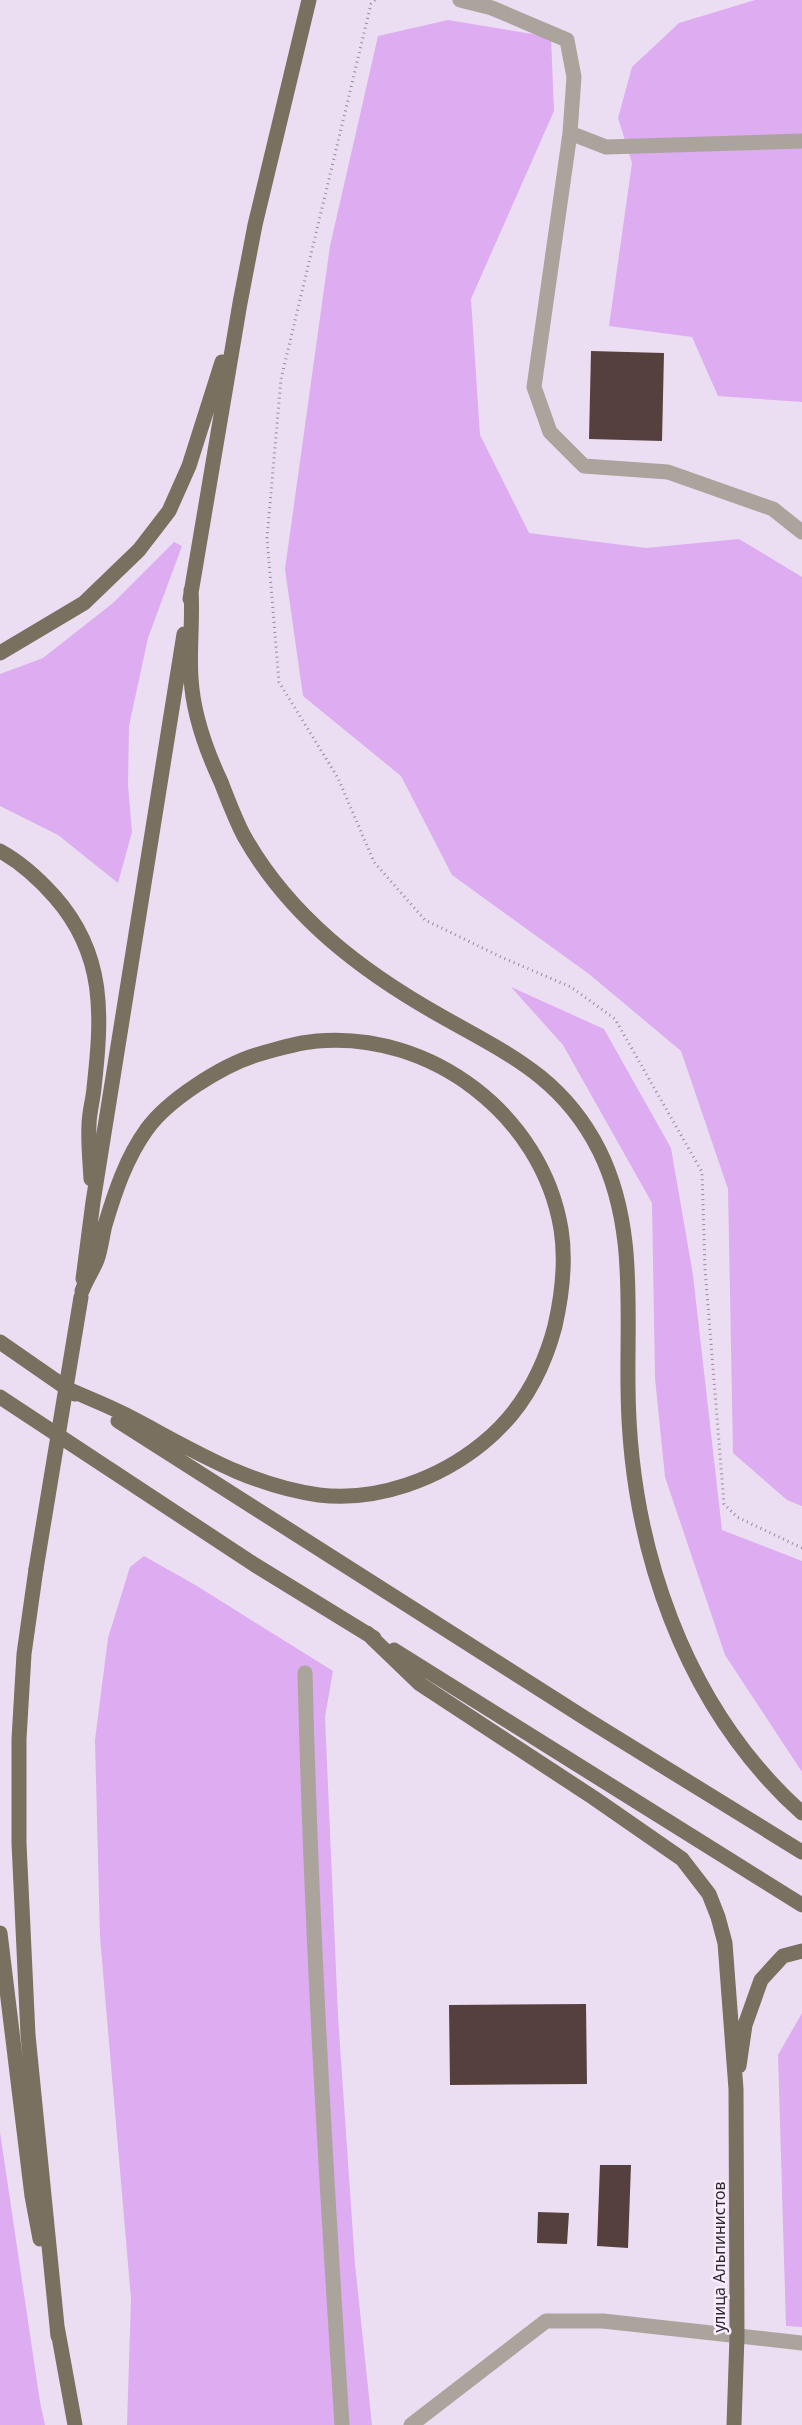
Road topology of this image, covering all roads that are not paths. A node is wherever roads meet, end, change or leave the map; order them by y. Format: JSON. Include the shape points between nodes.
{"nodes":[{"id":1,"x":309,"y":0,"type":"edge"},
{"id":2,"x":460,"y":0,"type":"edge"},
{"id":3,"x":570,"y":133,"type":"junction"},
{"id":4,"x":802,"y":141,"type":"edge"},
{"id":5,"x":240,"y":303,"type":"junction"},
{"id":6,"x":802,"y":532,"type":"edge"},
{"id":7,"x":191,"y":590,"type":"junction"},
{"id":8,"x":0,"y":654,"type":"edge"},
{"id":9,"x":0,"y":851,"type":"edge"},
{"id":10,"x":93,"y":1202,"type":"junction"},
{"id":11,"x":81,"y":1294,"type":"junction"},
{"id":12,"x":0,"y":1342,"type":"edge"},
{"id":13,"x":68,"y":1389,"type":"junction"},
{"id":14,"x":0,"y":1397,"type":"edge"},
{"id":15,"x":367,"y":1634,"type":"junction"},
{"id":16,"x":305,"y":1672,"type":"dead end"},
{"id":17,"x":802,"y":1813,"type":"edge"},
{"id":18,"x":802,"y":1852,"type":"edge"},
{"id":19,"x":802,"y":1905,"type":"edge"},
{"id":20,"x":0,"y":1934,"type":"edge"},
{"id":21,"x":802,"y":1951,"type":"edge"},
{"id":22,"x":736,"y":2090,"type":"junction"},
{"id":23,"x":58,"y":2336,"type":"junction"},
{"id":24,"x":737,"y":2336,"type":"junction"},
{"id":25,"x":802,"y":2343,"type":"edge"},
{"id":26,"x":75,"y":2425,"type":"edge"},
{"id":27,"x":342,"y":2425,"type":"edge"},
{"id":28,"x":411,"y":2425,"type":"edge"},
{"id":29,"x":734,"y":2425,"type":"edge"}],
"edges":[{"from":1,"to":5,"type":"main road","via":[[255,225]]},
{"from":2,"to":3,"type":"street","via":[[492,8],[567,40],[574,77]]},
{"from":3,"to":4,"type":"street","via":[[606,147]]},
{"from":3,"to":6,"type":"street","via":[[534,387],[550,432],[584,466],[668,472],[773,509]]},
{"from":5,"to":7,"type":"main road"},
{"from":5,"to":8,"type":"main road","via":[[189,466],[169,511],[139,550],[84,603]]},
{"from":7,"to":10,"type":"main road"},
{"from":7,"to":17,"type":"main road","via":[[191,679],[205,746],[242,833],[269,876],[317,930],[355,961],[554,1086],[582,1121],[600,1152],[624,1225],[628,1262],[628,1391],[632,1448],[640,1506],[656,1577],[684,1653],[710,1702],[761,1772]]},
{"from":9,"to":10,"type":"main road","via":[[32,872],[69,912],[83,935],[95,967],[100,1034],[89,1123]]},
{"from":10,"to":11,"type":"main road"},
{"from":11,"to":13,"type":"main road","via":[[97,1261],[127,1162],[149,1126],[211,1076],[245,1059],[278,1048],[317,1041],[349,1041],[417,1056],[457,1074],[486,1096],[510,1120],[534,1156],[549,1188],[561,1228],[563,1269],[560,1306],[538,1375],[521,1403],[497,1431],[469,1454],[435,1474],[396,1488],[373,1494],[322,1495],[265,1483],[231,1471],[121,1412]]},
{"from":11,"to":23,"type":"main road","bridge":true,"via":[[24,1654],[19,1739],[28,2035]]},
{"from":12,"to":13,"type":"main road"},
{"from":13,"to":18,"type":"main road","via":[[588,1720]]},
{"from":14,"to":15,"type":"main road","via":[[255,1565]]},
{"from":15,"to":19,"type":"main road"},
{"from":15,"to":22,"type":"main road","via":[[420,1684],[660,1842],[697,1876],[709,1894],[725,1943]]},
{"from":16,"to":27,"type":"street","via":[[308,1824],[320,2072]]},
{"from":20,"to":23,"type":"main road","via":[[32,2196]]},
{"from":21,"to":22,"type":"main road","via":[[783,1956],[761,1980],[745,2025]]},
{"from":22,"to":24,"type":"main road","name":"улица Альпинистов"},
{"from":23,"to":26,"type":"main road"},
{"from":24,"to":25,"type":"street"},
{"from":24,"to":28,"type":"street","via":[[603,2321],[546,2321]]},
{"from":24,"to":29,"type":"main road","name":"улица Альпинистов"}]}
